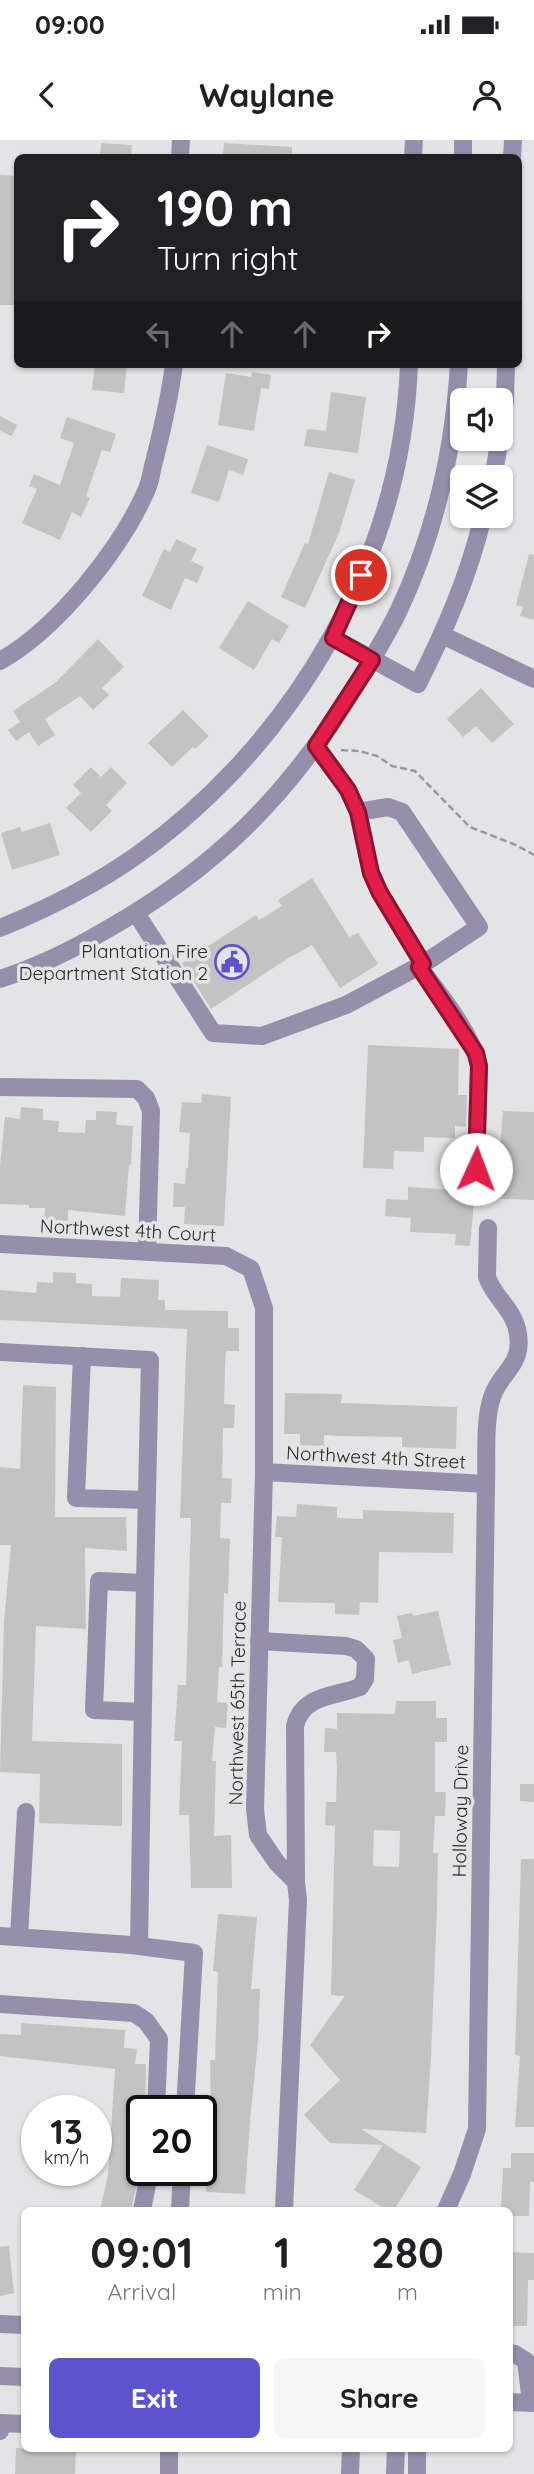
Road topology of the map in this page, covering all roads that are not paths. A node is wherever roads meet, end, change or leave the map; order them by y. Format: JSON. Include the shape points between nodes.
{"nodes":[{"id":1,"x":173,"y":368,"type":"edge"},
{"id":2,"x":409,"y":368,"type":"edge"},
{"id":3,"x":458,"y":368,"type":"edge"},
{"id":4,"x":506,"y":368,"type":"edge"},
{"id":5,"x":505,"y":388,"type":"edge"},
{"id":6,"x":480,"y":528,"type":"edge"},
{"id":7,"x":442,"y":635,"type":"junction"},
{"id":8,"x":333,"y":638,"type":"junction"},
{"id":9,"x":372,"y":660,"type":"junction"},
{"id":10,"x":0,"y":661,"type":"edge"},
{"id":11,"x":534,"y":679,"type":"edge"},
{"id":12,"x":316,"y":746,"type":"junction"},
{"id":13,"x":358,"y":812,"type":"junction"},
{"id":14,"x":136,"y":913,"type":"junction"},
{"id":15,"x":0,"y":928,"type":"edge"},
{"id":16,"x":421,"y":965,"type":"junction"},
{"id":17,"x":0,"y":979,"type":"edge"},
{"id":18,"x":0,"y":1087,"type":"edge"},
{"id":19,"x":476,"y":1169,"type":"dead end"},
{"id":20,"x":488,"y":1228,"type":"dead end"},
{"id":21,"x":0,"y":1244,"type":"edge"},
{"id":22,"x":147,"y":1251,"type":"junction"},
{"id":23,"x":251,"y":1269,"type":"joint"},
{"id":24,"x":0,"y":1352,"type":"edge"},
{"id":25,"x":82,"y":1356,"type":"junction"},
{"id":26,"x":264,"y":1472,"type":"junction"},
{"id":27,"x":485,"y":1484,"type":"junction"},
{"id":28,"x":146,"y":1500,"type":"junction"},
{"id":29,"x":145,"y":1583,"type":"junction"},
{"id":30,"x":260,"y":1641,"type":"junction"},
{"id":31,"x":142,"y":1712,"type":"junction"},
{"id":32,"x":26,"y":1812,"type":"dead end"},
{"id":33,"x":296,"y":1882,"type":"junction"},
{"id":34,"x":0,"y":1936,"type":"edge"},
{"id":35,"x":19,"y":1937,"type":"junction"},
{"id":36,"x":139,"y":1945,"type":"junction"},
{"id":37,"x":0,"y":2004,"type":"edge"},
{"id":38,"x":157,"y":2095,"type":"edge"},
{"id":39,"x":187,"y":2095,"type":"edge"},
{"id":40,"x":147,"y":2186,"type":"edge"},
{"id":41,"x":181,"y":2186,"type":"edge"},
{"id":42,"x":143,"y":2207,"type":"edge"},
{"id":43,"x":180,"y":2207,"type":"edge"},
{"id":44,"x":284,"y":2207,"type":"edge"},
{"id":45,"x":447,"y":2207,"type":"edge"},
{"id":46,"x":0,"y":2324,"type":"edge"},
{"id":47,"x":21,"y":2325,"type":"edge"},
{"id":48,"x":523,"y":2358,"type":"edge"},
{"id":49,"x":0,"y":2376,"type":"edge"},
{"id":50,"x":21,"y":2377,"type":"edge"},
{"id":51,"x":513,"y":2402,"type":"edge"},
{"id":52,"x":533,"y":2403,"type":"edge"},
{"id":53,"x":21,"y":2424,"type":"edge"},
{"id":54,"x":0,"y":2431,"type":"edge"},
{"id":55,"x":169,"y":2452,"type":"edge"},
{"id":56,"x":351,"y":2452,"type":"edge"},
{"id":57,"x":396,"y":2452,"type":"edge"},
{"id":58,"x":417,"y":2452,"type":"edge"},
{"id":59,"x":169,"y":2474,"type":"edge"},
{"id":60,"x":350,"y":2474,"type":"edge"},
{"id":61,"x":395,"y":2474,"type":"edge"},
{"id":62,"x":417,"y":2474,"type":"edge"}],
"edges":[{"from":1,"to":10,"type":"street","via":[[147,488],[110,555],[65,608]]},
{"from":2,"to":8,"type":"street","via":[[396,467],[369,556]]},
{"from":3,"to":9,"type":"street","via":[[453,430],[433,520],[403,600]]},
{"from":4,"to":5,"type":"street"},
{"from":6,"to":7,"type":"street"},
{"from":7,"to":9,"type":"street","via":[[418,684]]},
{"from":7,"to":11,"type":"street"},
{"from":8,"to":9,"type":"street"},
{"from":8,"to":15,"type":"street","via":[[267,733],[229,778],[174,827],[100,879]]},
{"from":9,"to":12,"type":"street"},
{"from":12,"to":13,"type":"street"},
{"from":12,"to":14,"type":"street","via":[[268,806],[217,856]]},
{"from":13,"to":16,"type":"street","via":[[375,883]]},
{"from":13,"to":16,"type":"street","via":[[388,807],[402,812],[479,927]]},
{"from":14,"to":16,"type":"street","via":[[213,1033],[262,1036],[346,1005]]},
{"from":14,"to":17,"type":"street","via":[[55,957]]},
{"from":16,"to":19,"type":"street","via":[[476,1053]]},
{"from":18,"to":22,"type":"street","via":[[136,1089],[146,1098],[151,1111]]},
{"from":20,"to":27,"type":"street","name":"Holloway Drive","via":[[486,1278],[513,1317],[519,1347],[516,1361],[492,1394]]},
{"from":21,"to":22,"type":"street","name":"Northwest 4th Court"},
{"from":22,"to":23,"type":"street","name":"Northwest 4th Court","via":[[226,1256]]},
{"from":23,"to":26,"type":"street","name":"Northwest 65th Terrace","via":[[264,1308]]},
{"from":24,"to":25,"type":"street"},
{"from":25,"to":28,"type":"street","via":[[150,1360]]},
{"from":25,"to":28,"type":"street","via":[[76,1498]]},
{"from":26,"to":27,"type":"street","name":"Northwest 4th Street"},
{"from":26,"to":30,"type":"street","name":"Northwest 65th Terrace"},
{"from":27,"to":45,"type":"street","name":"Holloway Drive","via":[[477,2129]]},
{"from":28,"to":29,"type":"street"},
{"from":29,"to":31,"type":"street"},
{"from":29,"to":31,"type":"street","via":[[99,1581],[94,1710]]},
{"from":30,"to":33,"type":"street","name":"Northwest 65th Terrace","via":[[258,1835]]},
{"from":30,"to":33,"type":"street","via":[[346,1646],[366,1659],[360,1687],[318,1699],[297,1718]]},
{"from":31,"to":36,"type":"street"},
{"from":32,"to":35,"type":"street"},
{"from":33,"to":44,"type":"street"},
{"from":34,"to":35,"type":"street"},
{"from":35,"to":36,"type":"street"},
{"from":36,"to":39,"type":"street","via":[[194,1953]]},
{"from":37,"to":38,"type":"street","via":[[134,2013],[159,2039]]},
{"from":40,"to":42,"type":"street"},
{"from":41,"to":43,"type":"street"},
{"from":46,"to":47,"type":"street"},
{"from":48,"to":52,"type":"street"},
{"from":49,"to":50,"type":"street"},
{"from":51,"to":52,"type":"street"},
{"from":53,"to":54,"type":"street","via":[[1,2423]]},
{"from":55,"to":59,"type":"street"},
{"from":56,"to":60,"type":"street"},
{"from":57,"to":61,"type":"street"},
{"from":58,"to":62,"type":"street"}]}
